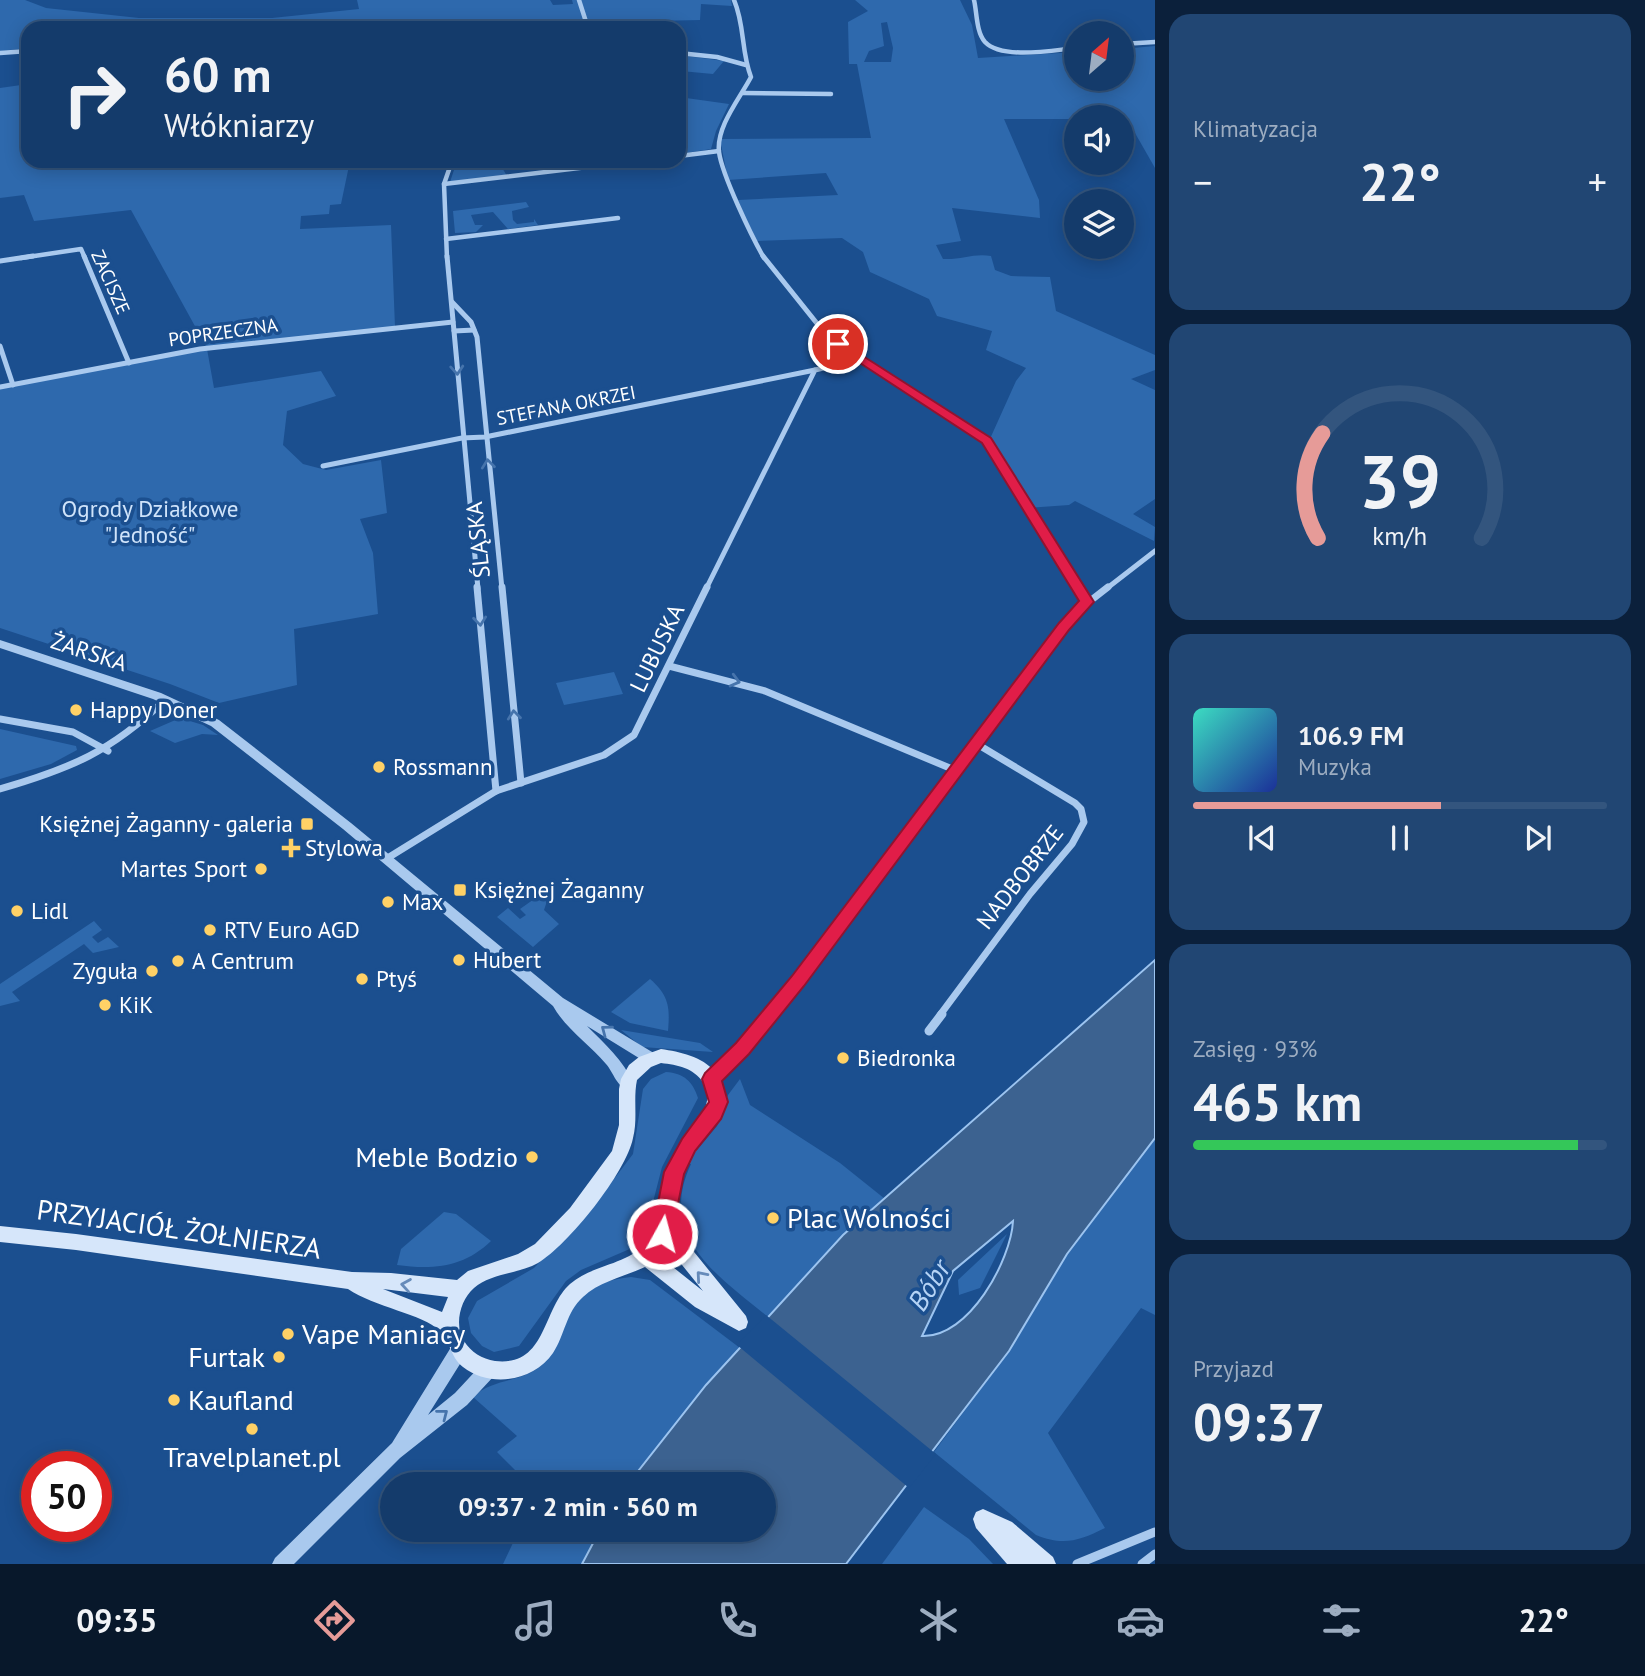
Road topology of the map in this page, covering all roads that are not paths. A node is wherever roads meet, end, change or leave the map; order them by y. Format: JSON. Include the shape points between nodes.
{"nodes":[{"id":1,"x":579,"y":0,"type":"edge"},
{"id":2,"x":734,"y":0,"type":"edge"},
{"id":3,"x":974,"y":0,"type":"edge"},
{"id":4,"x":586,"y":21,"type":"edge"},
{"id":5,"x":1155,"y":42,"type":"edge"},
{"id":6,"x":1134,"y":43,"type":"edge"},
{"id":7,"x":1064,"y":49,"type":"edge"},
{"id":8,"x":21,"y":51,"type":"edge"},
{"id":9,"x":0,"y":52,"type":"edge"},
{"id":10,"x":686,"y":54,"type":"edge"},
{"id":11,"x":746,"y":65,"type":"junction"},
{"id":12,"x":743,"y":93,"type":"junction"},
{"id":13,"x":831,"y":94,"type":"dead end"},
{"id":14,"x":719,"y":151,"type":"junction"},
{"id":15,"x":686,"y":155,"type":"edge"},
{"id":16,"x":450,"y":168,"type":"edge"},
{"id":17,"x":579,"y":168,"type":"edge"},
{"id":18,"x":444,"y":184,"type":"junction"},
{"id":19,"x":618,"y":218,"type":"dead end"},
{"id":20,"x":446,"y":239,"type":"junction"},
{"id":21,"x":0,"y":261,"type":"edge"},
{"id":22,"x":452,"y":302,"type":"junction"},
{"id":23,"x":453,"y":322,"type":"junction"},
{"id":24,"x":474,"y":330,"type":"junction"},
{"id":25,"x":454,"y":331,"type":"junction"},
{"id":26,"x":0,"y":346,"type":"edge"},
{"id":27,"x":862,"y":359,"type":"junction"},
{"id":28,"x":129,"y":363,"type":"junction"},
{"id":29,"x":814,"y":370,"type":"junction"},
{"id":30,"x":13,"y":385,"type":"junction"},
{"id":31,"x":0,"y":387,"type":"edge"},
{"id":32,"x":485,"y":437,"type":"junction"},
{"id":33,"x":462,"y":438,"type":"junction"},
{"id":34,"x":323,"y":466,"type":"dead end"},
{"id":35,"x":1155,"y":551,"type":"edge"},
{"id":36,"x":1086,"y":602,"type":"junction"},
{"id":37,"x":0,"y":644,"type":"edge"},
{"id":38,"x":669,"y":666,"type":"junction"},
{"id":39,"x":165,"y":700,"type":"junction"},
{"id":40,"x":0,"y":719,"type":"edge"},
{"id":41,"x":977,"y":744,"type":"junction"},
{"id":42,"x":108,"y":751,"type":"junction"},
{"id":43,"x":957,"y":771,"type":"junction"},
{"id":44,"x":521,"y":783,"type":"junction"},
{"id":45,"x":0,"y":789,"type":"edge"},
{"id":46,"x":496,"y":791,"type":"junction"},
{"id":47,"x":386,"y":859,"type":"junction"},
{"id":48,"x":558,"y":1003,"type":"junction"},
{"id":49,"x":929,"y":1031,"type":"dead end"},
{"id":50,"x":652,"y":1059,"type":"junction"},
{"id":51,"x":712,"y":1079,"type":"junction"},
{"id":52,"x":627,"y":1084,"type":"junction"},
{"id":53,"x":664,"y":1228,"type":"junction"},
{"id":54,"x":0,"y":1234,"type":"edge"},
{"id":55,"x":645,"y":1256,"type":"junction"},
{"id":56,"x":352,"y":1281,"type":"junction"},
{"id":57,"x":460,"y":1289,"type":"junction"},
{"id":58,"x":449,"y":1326,"type":"junction"},
{"id":59,"x":458,"y":1350,"type":"junction"},
{"id":60,"x":488,"y":1370,"type":"junction"},
{"id":61,"x":394,"y":1452,"type":"junction"},
{"id":62,"x":1155,"y":1532,"type":"edge"},
{"id":63,"x":1155,"y":1554,"type":"edge"},
{"id":64,"x":281,"y":1564,"type":"edge"},
{"id":65,"x":1020,"y":1564,"type":"edge"},
{"id":66,"x":1046,"y":1564,"type":"edge"},
{"id":67,"x":1077,"y":1564,"type":"edge"},
{"id":68,"x":1142,"y":1564,"type":"edge"}],
"edges":[{"from":1,"to":4,"type":"street"},
{"from":2,"to":11,"type":"street","via":[[742,18]]},
{"from":3,"to":7,"type":"street","via":[[983,40],[991,46],[1013,51]]},
{"from":5,"to":6,"type":"street"},
{"from":8,"to":9,"type":"street"},
{"from":10,"to":11,"type":"street"},
{"from":11,"to":12,"type":"street","via":[[751,77]]},
{"from":12,"to":13,"type":"street"},
{"from":12,"to":14,"type":"street","via":[[724,126]]},
{"from":14,"to":15,"type":"street"},
{"from":14,"to":27,"type":"street","via":[[764,258],[819,326]]},
{"from":16,"to":18,"type":"street","name":"ŚLĄSKA"},
{"from":17,"to":18,"type":"street"},
{"from":18,"to":20,"type":"street","name":"ŚLĄSKA"},
{"from":19,"to":20,"type":"street"},
{"from":20,"to":22,"type":"street","name":"ŚLĄSKA"},
{"from":21,"to":28,"type":"street","name":"ZACISZE","via":[[81,248]]},
{"from":22,"to":23,"type":"street","name":"ŚLĄSKA"},
{"from":22,"to":24,"type":"street"},
{"from":23,"to":25,"type":"street","name":"ŚLĄSKA"},
{"from":23,"to":28,"type":"street","name":"POPRZECZNA","via":[[256,342]]},
{"from":24,"to":25,"type":"street"},
{"from":24,"to":32,"type":"street","name":"ŚLĄSKA"},
{"from":25,"to":33,"type":"street","name":"ŚLĄSKA","one_way":true},
{"from":26,"to":30,"type":"street"},
{"from":27,"to":29,"type":"street"},
{"from":27,"to":36,"type":"street","via":[[987,441]]},
{"from":28,"to":30,"type":"street","name":"POPRZECZNA"},
{"from":29,"to":32,"type":"street","name":"STEFANA OKRZEI"},
{"from":29,"to":38,"type":"street","name":"LUBUSKA"},
{"from":30,"to":31,"type":"street","name":"POPRZECZNA"},
{"from":32,"to":33,"type":"street","name":"STEFANA OKRZEI"},
{"from":44,"to":32,"type":"street","name":"ŚLĄSKA","one_way":true},
{"from":33,"to":34,"type":"street","name":"STEFANA OKRZEI"},
{"from":33,"to":46,"type":"street","name":"ŚLĄSKA","one_way":true},
{"from":35,"to":36,"type":"street"},
{"from":36,"to":41,"type":"street"},
{"from":37,"to":39,"type":"street","name":"ŻARSKA"},
{"from":38,"to":43,"type":"street","one_way":true,"via":[[765,691]]},
{"from":38,"to":44,"type":"street","name":"LUBUSKA","via":[[643,722],[626,741],[594,759]]},
{"from":39,"to":42,"type":"street"},
{"from":39,"to":47,"type":"street","via":[[207,718],[230,734]]},
{"from":40,"to":42,"type":"street","via":[[73,733]]},
{"from":41,"to":43,"type":"street"},
{"from":41,"to":49,"type":"street","name":"NADBOBRZE","via":[[1068,798],[1080,809],[1084,822]]},
{"from":42,"to":45,"type":"street","via":[[64,771]]},
{"from":43,"to":51,"type":"street","via":[[798,981]]},
{"from":44,"to":46,"type":"street","name":"LUBUSKA"},
{"from":46,"to":47,"type":"street","name":"LUBUSKA"},
{"from":47,"to":48,"type":"street"},
{"from":50,"to":48,"type":"street","one_way":true},
{"from":48,"to":52,"type":"street","via":[[572,1024],[621,1070]]},
{"from":50,"to":51,"type":"main road","via":[[671,1057],[694,1063]]},
{"from":50,"to":52,"type":"main road","via":[[636,1069]]},
{"from":51,"to":53,"type":"main road","via":[[718,1102],[674,1172]]},
{"from":52,"to":57,"type":"main road","via":[[626,1136],[620,1154],[568,1223],[531,1257],[478,1275]]},
{"from":53,"to":55,"type":"main road","via":[[659,1242]]},
{"from":55,"to":53,"type":"main road","one_way":true,"via":[[701,1301],[739,1322]]},
{"from":54,"to":56,"type":"main road","name":"PRZYJACIÓŁ ŻOŁNIERZA"},
{"from":55,"to":60,"type":"main road","via":[[588,1280],[575,1291],[563,1306],[543,1351],[530,1363],[512,1372]]},
{"from":57,"to":56,"type":"main road","name":"PRZYJACIÓŁ ŻOŁNIERZA","one_way":true},
{"from":56,"to":58,"type":"main road","name":"PRZYJACIÓŁ ŻOŁNIERZA","via":[[367,1293],[409,1305]]},
{"from":57,"to":58,"type":"main road"},
{"from":58,"to":59,"type":"main road"},
{"from":59,"to":60,"type":"main road"},
{"from":59,"to":61,"type":"street"},
{"from":61,"to":60,"type":"street","one_way":true,"via":[[461,1399]]},
{"from":61,"to":64,"type":"street"},
{"from":62,"to":67,"type":"street"},
{"from":63,"to":68,"type":"street"},
{"from":65,"to":66,"type":"main road","via":[[983,1519],[1005,1529]]}]}
